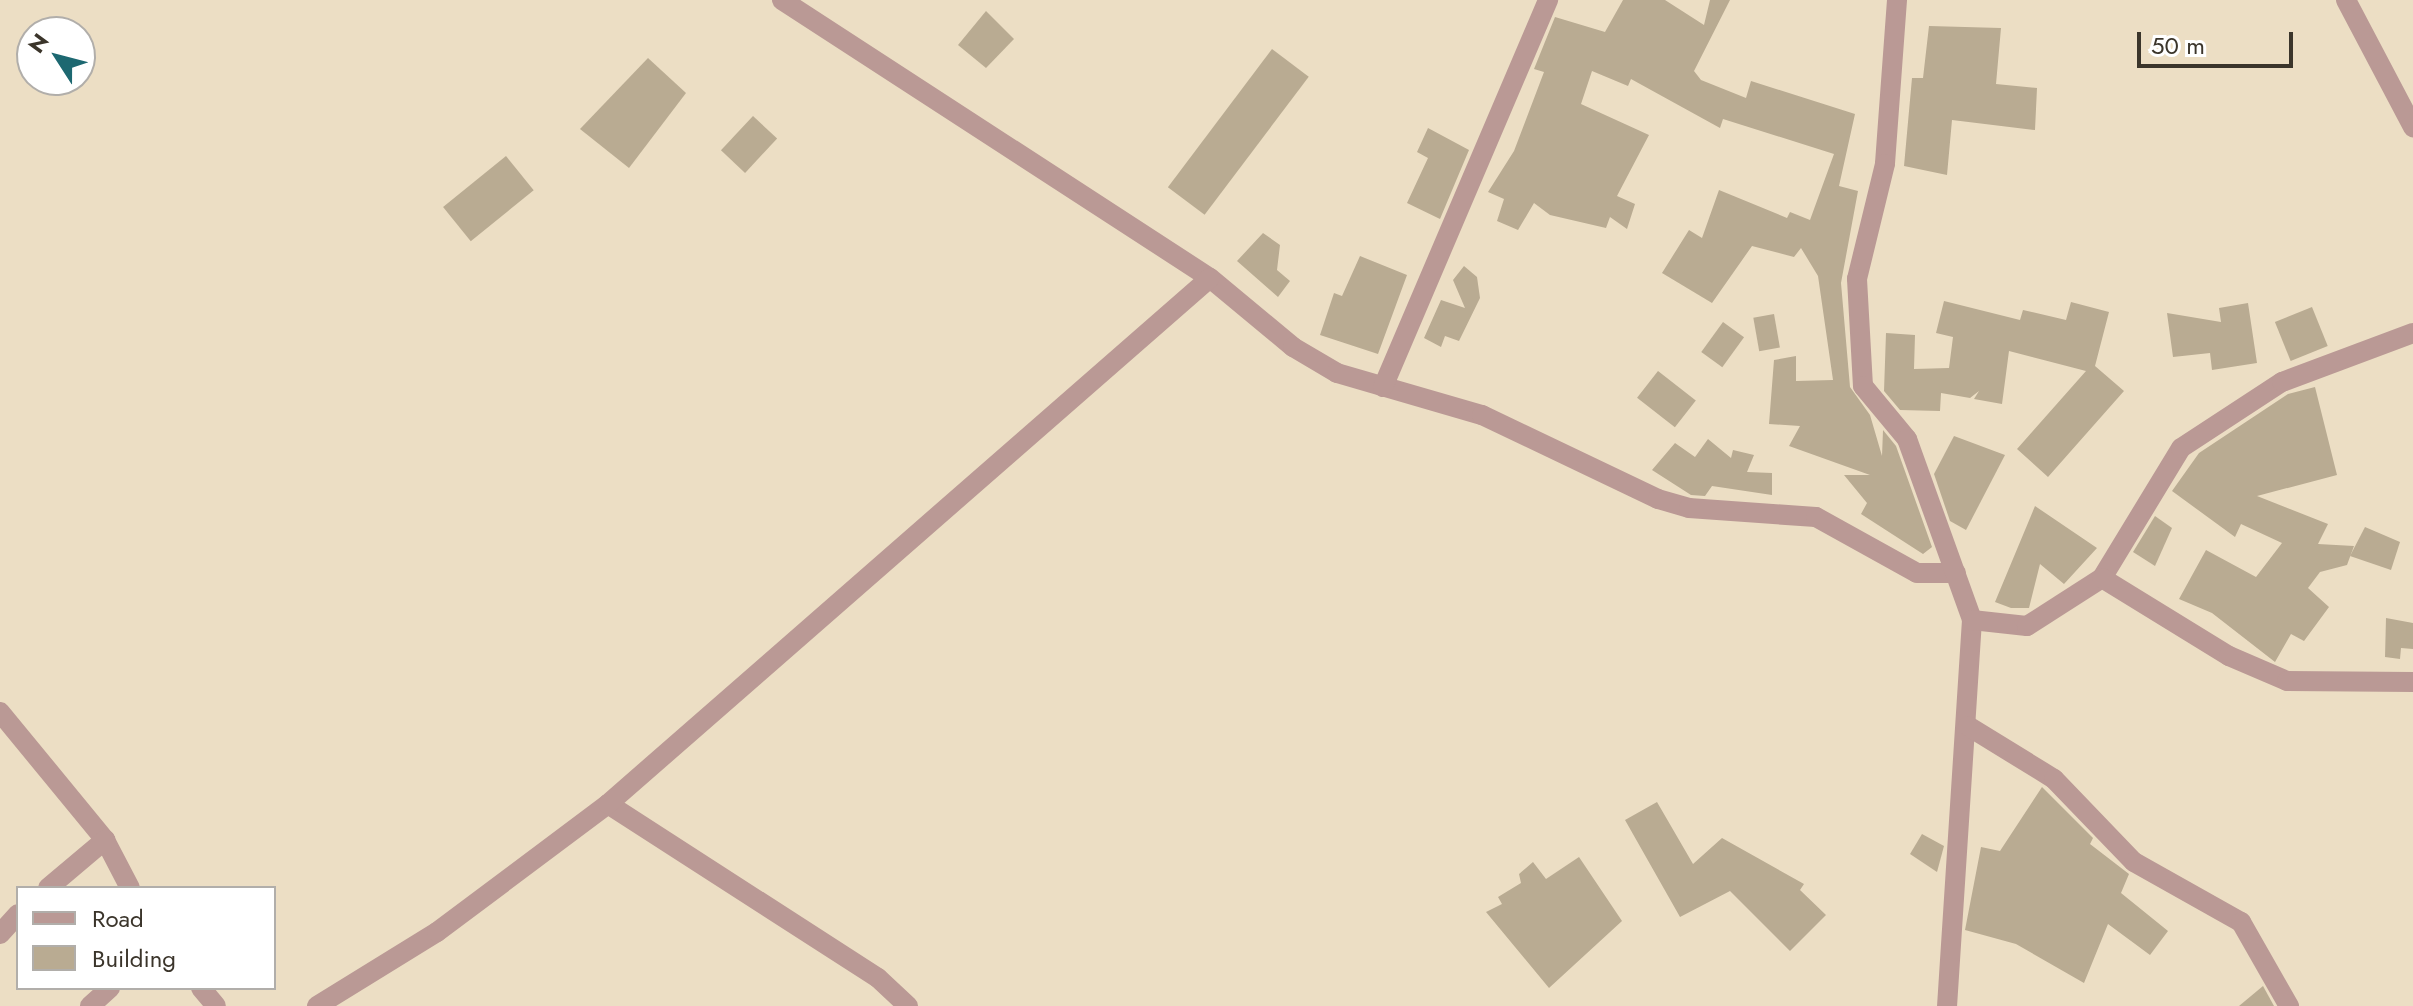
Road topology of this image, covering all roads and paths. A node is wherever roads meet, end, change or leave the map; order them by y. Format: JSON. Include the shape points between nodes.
{"nodes":[{"id":1,"x":782,"y":0,"type":"edge"},
{"id":2,"x":1548,"y":0,"type":"edge"},
{"id":3,"x":1897,"y":0,"type":"edge"},
{"id":4,"x":2346,"y":0,"type":"edge"},
{"id":5,"x":2413,"y":127,"type":"edge"},
{"id":6,"x":1210,"y":278,"type":"junction"},
{"id":7,"x":2413,"y":333,"type":"edge"},
{"id":8,"x":1383,"y":387,"type":"junction"},
{"id":9,"x":1956,"y":573,"type":"junction"},
{"id":10,"x":2102,"y":578,"type":"junction"},
{"id":11,"x":1972,"y":620,"type":"junction"},
{"id":12,"x":2413,"y":682,"type":"edge"},
{"id":13,"x":0,"y":712,"type":"edge"},
{"id":14,"x":1968,"y":726,"type":"junction"},
{"id":15,"x":608,"y":804,"type":"junction"},
{"id":16,"x":105,"y":840,"type":"junction"},
{"id":17,"x":50,"y":886,"type":"edge"},
{"id":18,"x":129,"y":886,"type":"edge"},
{"id":19,"x":16,"y":916,"type":"edge"},
{"id":20,"x":0,"y":934,"type":"edge"},
{"id":21,"x":108,"y":990,"type":"edge"},
{"id":22,"x":203,"y":990,"type":"edge"},
{"id":23,"x":90,"y":1006,"type":"edge"},
{"id":24,"x":216,"y":1006,"type":"edge"},
{"id":25,"x":317,"y":1006,"type":"edge"},
{"id":26,"x":908,"y":1006,"type":"edge"},
{"id":27,"x":1947,"y":1006,"type":"edge"},
{"id":28,"x":2289,"y":1006,"type":"edge"}],
"edges":[{"from":1,"to":6,"type":"street"},
{"from":2,"to":8,"type":"street"},
{"from":3,"to":9,"type":"street","via":[[1885,164],[1857,279],[1863,386],[1907,439]]},
{"from":4,"to":5,"type":"street"},
{"from":6,"to":8,"type":"street","via":[[1314,361]]},
{"from":6,"to":15,"type":"street"},
{"from":7,"to":10,"type":"street","via":[[2282,382],[2181,448]]},
{"from":8,"to":9,"type":"street","via":[[1482,415],[1658,499],[1689,508],[1816,517],[1917,573]]},
{"from":9,"to":11,"type":"street"},
{"from":10,"to":11,"type":"street","via":[[2027,626]]},
{"from":10,"to":12,"type":"street","via":[[2229,656],[2287,681]]},
{"from":11,"to":14,"type":"street"},
{"from":13,"to":16,"type":"street"},
{"from":14,"to":27,"type":"street"},
{"from":14,"to":28,"type":"street","via":[[2054,779],[2134,862],[2241,922]]},
{"from":15,"to":25,"type":"street","via":[[437,932]]},
{"from":15,"to":26,"type":"street","via":[[878,978]]},
{"from":16,"to":17,"type":"street"},
{"from":16,"to":18,"type":"street"},
{"from":19,"to":20,"type":"street"},
{"from":21,"to":23,"type":"street"},
{"from":22,"to":24,"type":"street"}]}
